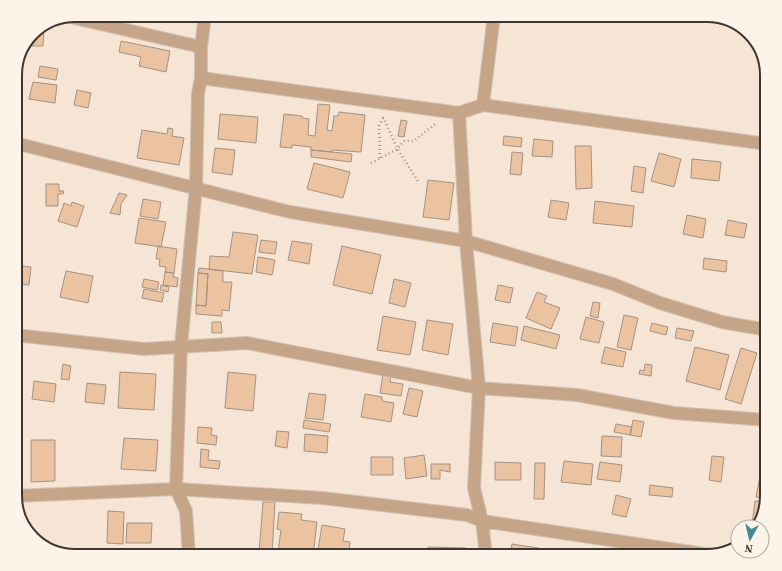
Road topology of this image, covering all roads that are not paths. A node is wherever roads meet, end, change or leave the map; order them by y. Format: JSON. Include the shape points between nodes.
{"nodes":[{"id":1,"x":92,"y":22,"type":"edge"},
{"id":2,"x":204,"y":22,"type":"edge"},
{"id":3,"x":493,"y":22,"type":"edge"},
{"id":4,"x":201,"y":47,"type":"junction"},
{"id":5,"x":201,"y":78,"type":"junction"},
{"id":6,"x":483,"y":105,"type":"junction"},
{"id":7,"x":459,"y":113,"type":"junction"},
{"id":8,"x":760,"y":143,"type":"edge"},
{"id":9,"x":22,"y":145,"type":"edge"},
{"id":10,"x":196,"y":187,"type":"junction"},
{"id":11,"x":466,"y":241,"type":"junction"},
{"id":12,"x":760,"y":329,"type":"edge"},
{"id":13,"x":22,"y":336,"type":"edge"},
{"id":14,"x":181,"y":346,"type":"junction"},
{"id":15,"x":479,"y":388,"type":"junction"},
{"id":16,"x":760,"y":419,"type":"edge"},
{"id":17,"x":176,"y":489,"type":"junction"},
{"id":18,"x":22,"y":496,"type":"edge"},
{"id":19,"x":482,"y":521,"type":"junction"},
{"id":20,"x":189,"y":549,"type":"edge"},
{"id":21,"x":485,"y":549,"type":"edge"},
{"id":22,"x":671,"y":549,"type":"edge"}],
"edges":[{"from":1,"to":4,"type":"street"},
{"from":2,"to":4,"type":"street"},
{"from":3,"to":6,"type":"street"},
{"from":4,"to":5,"type":"street"},
{"from":5,"to":7,"type":"street"},
{"from":5,"to":10,"type":"street","via":[[198,93]]},
{"from":6,"to":7,"type":"street"},
{"from":6,"to":8,"type":"street"},
{"from":7,"to":11,"type":"street"},
{"from":9,"to":10,"type":"street"},
{"from":10,"to":11,"type":"street","via":[[290,212]]},
{"from":10,"to":14,"type":"street"},
{"from":11,"to":12,"type":"street","via":[[613,284],[660,303],[722,322]]},
{"from":11,"to":15,"type":"street"},
{"from":13,"to":14,"type":"street","via":[[144,349]]},
{"from":14,"to":15,"type":"street","via":[[247,343]]},
{"from":14,"to":17,"type":"street"},
{"from":15,"to":16,"type":"street","via":[[577,395],[674,413]]},
{"from":15,"to":19,"type":"street","via":[[474,488]]},
{"from":17,"to":18,"type":"street"},
{"from":17,"to":19,"type":"street","via":[[322,498],[467,515]]},
{"from":17,"to":20,"type":"street","via":[[186,510]]},
{"from":19,"to":21,"type":"street"},
{"from":19,"to":22,"type":"street"}]}
